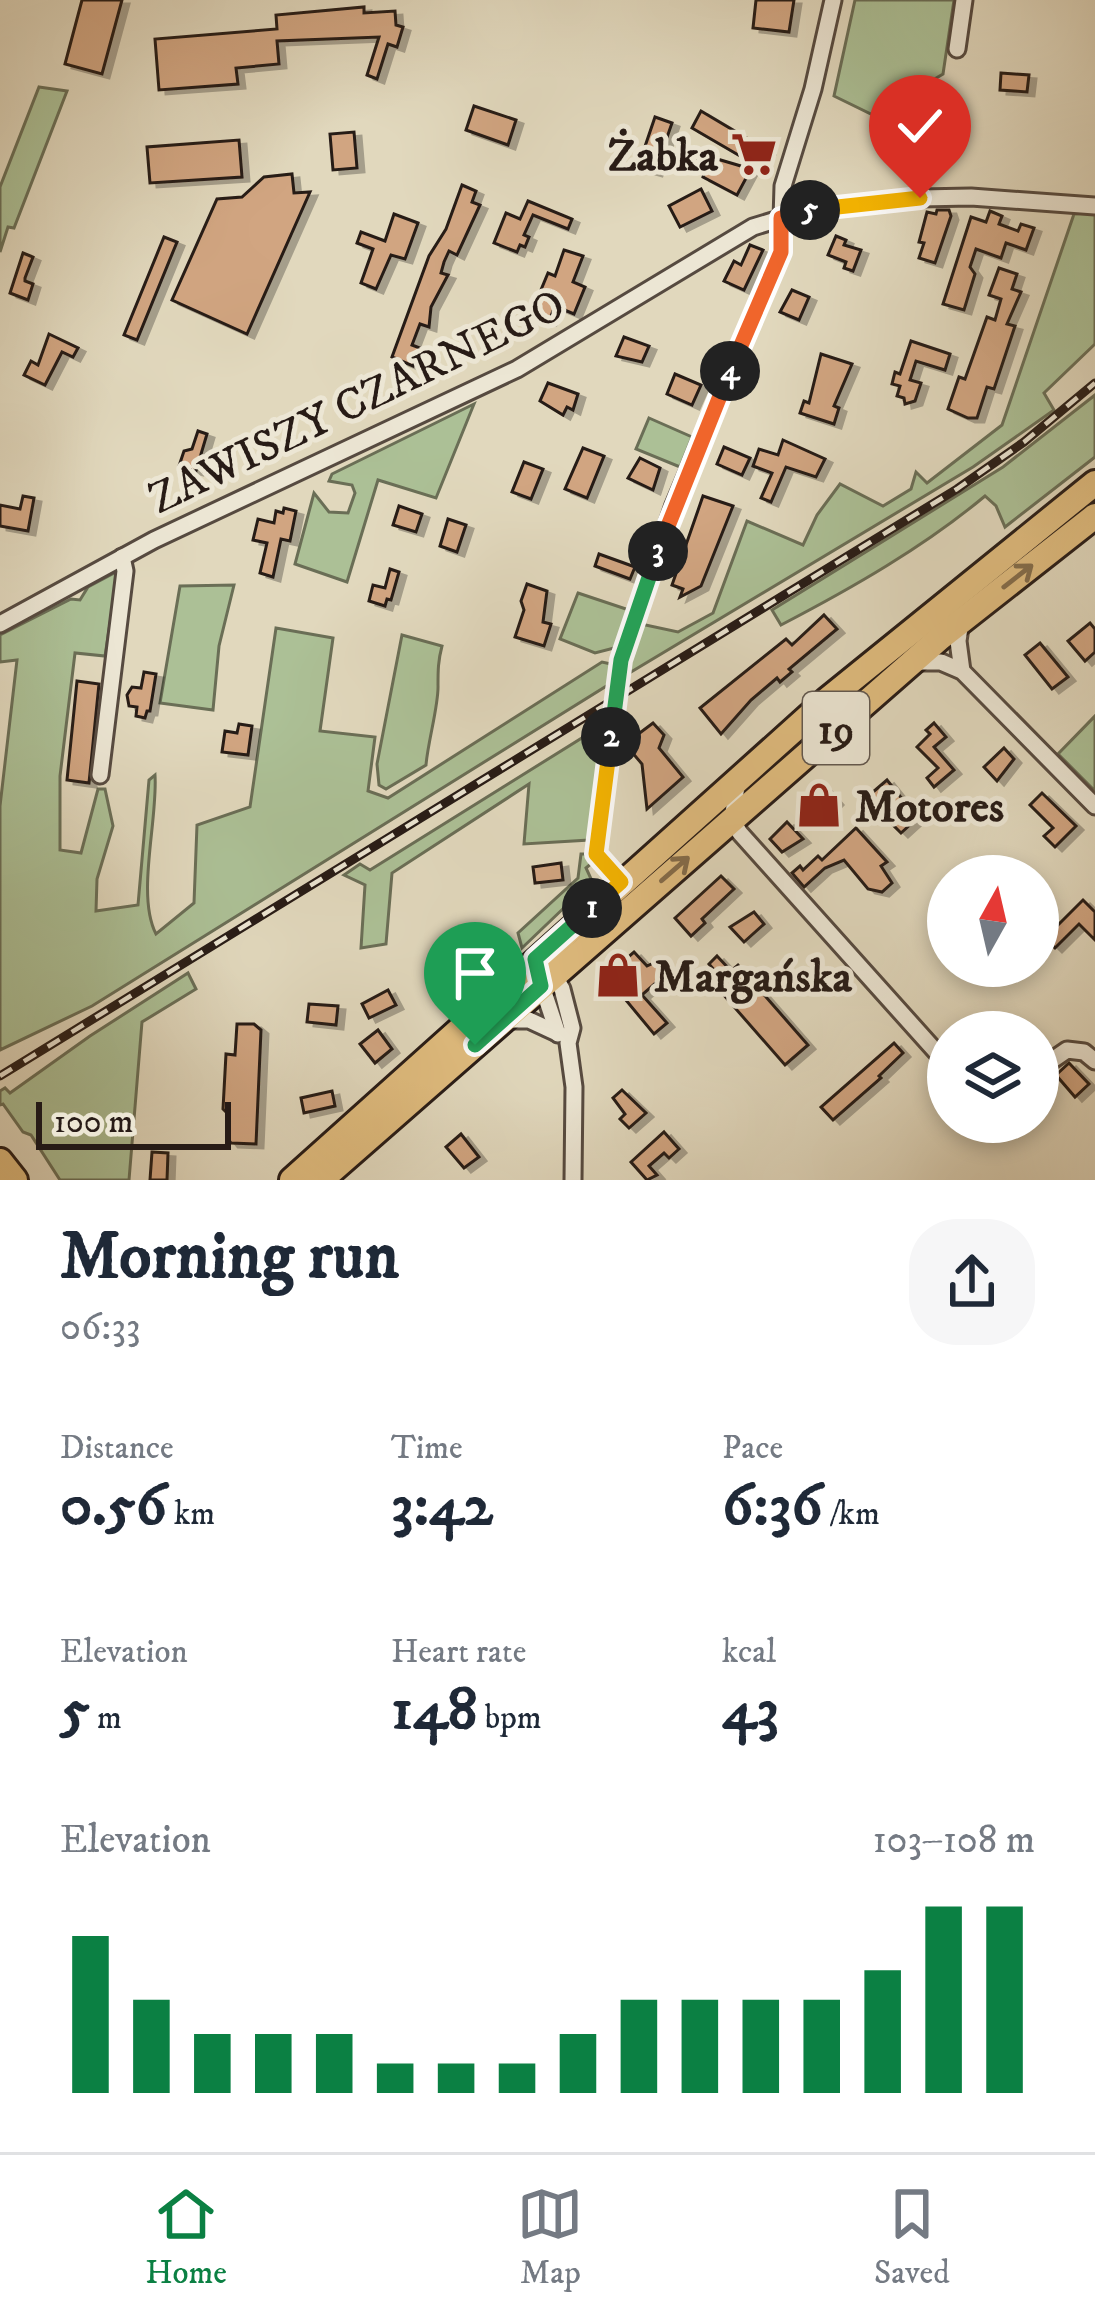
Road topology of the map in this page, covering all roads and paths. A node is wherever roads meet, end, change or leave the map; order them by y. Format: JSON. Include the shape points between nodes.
{"nodes":[{"id":1,"x":833,"y":0,"type":"edge"},
{"id":2,"x":964,"y":0,"type":"edge"},
{"id":3,"x":958,"y":49,"type":"dead end"},
{"id":4,"x":1095,"y":206,"type":"edge"},
{"id":5,"x":781,"y":218,"type":"junction"},
{"id":6,"x":1095,"y":483,"type":"edge"},
{"id":7,"x":1095,"y":516,"type":"edge"},
{"id":8,"x":122,"y":557,"type":"junction"},
{"id":9,"x":949,"y":620,"type":"junction"},
{"id":10,"x":0,"y":624,"type":"edge"},
{"id":11,"x":911,"y":663,"type":"junction"},
{"id":12,"x":958,"y":669,"type":"junction"},
{"id":13,"x":100,"y":775,"type":"dead end"},
{"id":14,"x":739,"y":777,"type":"junction"},
{"id":15,"x":1095,"y":806,"type":"edge"},
{"id":16,"x":731,"y":820,"type":"junction"},
{"id":17,"x":688,"y":822,"type":"junction"},
{"id":18,"x":621,"y":882,"type":"junction"},
{"id":19,"x":544,"y":973,"type":"junction"},
{"id":20,"x":503,"y":1020,"type":"junction"},
{"id":21,"x":563,"y":1039,"type":"junction"},
{"id":22,"x":927,"y":1041,"type":"edge"},
{"id":23,"x":1059,"y":1056,"type":"edge"},
{"id":24,"x":1095,"y":1061,"type":"edge"},
{"id":25,"x":0,"y":1161,"type":"edge"},
{"id":26,"x":575,"y":1177,"type":"edge"},
{"id":27,"x":15,"y":1180,"type":"edge"},
{"id":28,"x":292,"y":1180,"type":"edge"},
{"id":29,"x":321,"y":1180,"type":"edge"}],
"edges":[{"from":1,"to":5,"type":"street"},
{"from":2,"to":3,"type":"street"},
{"from":4,"to":5,"type":"street","name":"ZAWISZY CZARNEGO","via":[[920,198]]},
{"from":5,"to":8,"type":"street","name":"ZAWISZY CZARNEGO","via":[[738,234],[517,369]]},
{"from":5,"to":18,"type":"street","via":[[781,252],[674,505],[621,660],[596,854]]},
{"from":6,"to":9,"type":"main road","number":"19"},
{"from":9,"to":7,"type":"main road","number":"19","one_way":true},
{"from":8,"to":10,"type":"street","name":"ZAWISZY CZARNEGO"},
{"from":8,"to":13,"type":"street"},
{"from":9,"to":11,"type":"main road","number":"19"},
{"from":9,"to":12,"type":"street"},
{"from":9,"to":12,"type":"street"},
{"from":9,"to":14,"type":"main road","number":"19"},
{"from":11,"to":12,"type":"street"},
{"from":11,"to":16,"type":"main road","number":"19"},
{"from":12,"to":15,"type":"street"},
{"from":14,"to":16,"type":"street"},
{"from":14,"to":17,"type":"main road","number":"19"},
{"from":16,"to":17,"type":"street"},
{"from":19,"to":16,"type":"main road","number":"19","one_way":true},
{"from":16,"to":22,"type":"street"},
{"from":17,"to":18,"type":"main road","number":"19"},
{"from":18,"to":19,"type":"main road","number":"19"},
{"from":19,"to":20,"type":"main road","number":"19"},
{"from":19,"to":21,"type":"street"},
{"from":19,"to":28,"type":"main road","number":"19"},
{"from":20,"to":21,"type":"street","via":[[529,1020]]},
{"from":20,"to":29,"type":"main road","number":"19"},
{"from":21,"to":26,"type":"street","via":[[574,1087]]},
{"from":23,"to":24,"type":"street","via":[[1084,1052]]},
{"from":25,"to":27,"type":"main road"}]}
